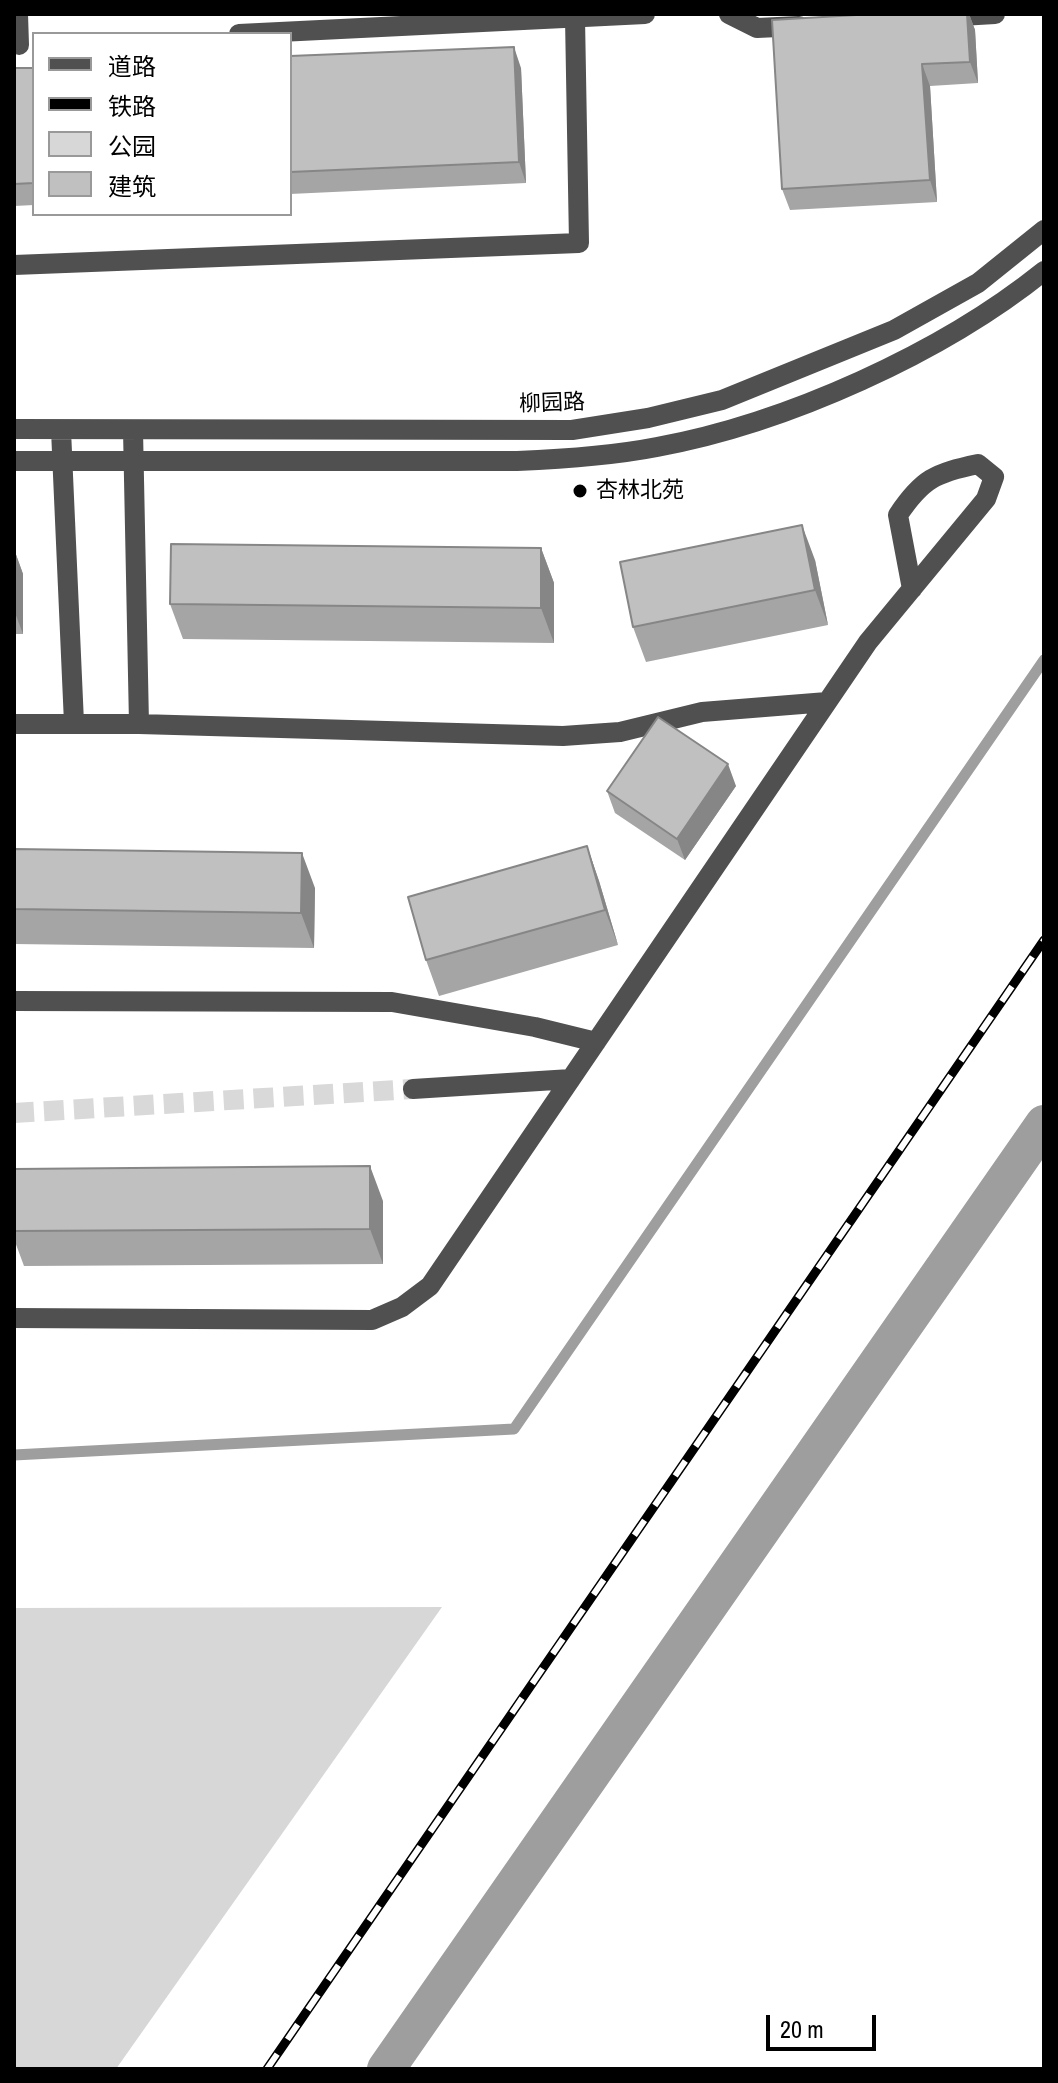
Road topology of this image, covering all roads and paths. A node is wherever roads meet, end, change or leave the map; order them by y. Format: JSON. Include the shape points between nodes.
{"nodes":[{"id":1,"x":18,"y":14,"type":"edge"},
{"id":2,"x":645,"y":14,"type":"edge"},
{"id":3,"x":729,"y":14,"type":"edge"},
{"id":4,"x":995,"y":14,"type":"edge"},
{"id":5,"x":575,"y":18,"type":"junction"},
{"id":6,"x":916,"y":19,"type":"edge"},
{"id":7,"x":820,"y":25,"type":"edge"},
{"id":8,"x":281,"y":32,"type":"edge"},
{"id":9,"x":22,"y":45,"type":"edge"},
{"id":10,"x":1044,"y":230,"type":"edge"},
{"id":11,"x":14,"y":265,"type":"edge"},
{"id":12,"x":1044,"y":271,"type":"edge"},
{"id":13,"x":14,"y":429,"type":"edge"},
{"id":14,"x":61,"y":430,"type":"junction"},
{"id":15,"x":133,"y":430,"type":"junction"},
{"id":16,"x":14,"y":461,"type":"edge"},
{"id":17,"x":63,"y":462,"type":"junction"},
{"id":18,"x":134,"y":462,"type":"junction"},
{"id":19,"x":912,"y":589,"type":"junction"},
{"id":20,"x":827,"y":702,"type":"junction"},
{"id":21,"x":74,"y":723,"type":"junction"},
{"id":22,"x":14,"y":724,"type":"edge"},
{"id":23,"x":139,"y":724,"type":"junction"},
{"id":24,"x":14,"y":1001,"type":"edge"},
{"id":25,"x":596,"y":1042,"type":"junction"},
{"id":26,"x":571,"y":1079,"type":"junction"},
{"id":27,"x":413,"y":1089,"type":"tunnel mouth"},
{"id":28,"x":14,"y":1318,"type":"edge"}],
"edges":[{"from":1,"to":9,"type":"street"},
{"from":2,"to":5,"type":"street"},
{"from":3,"to":7,"type":"street","via":[[757,28]]},
{"from":4,"to":6,"type":"street"},
{"from":5,"to":8,"type":"street"},
{"from":5,"to":11,"type":"street","via":[[579,243]]},
{"from":10,"to":15,"type":"street","name":"柳园路","via":[[978,283],[894,330],[722,400],[648,418],[572,430]]},
{"from":12,"to":18,"type":"street","via":[[912,357],[730,430],[658,447],[590,458],[517,461]]},
{"from":13,"to":14,"type":"street","name":"柳园路"},
{"from":14,"to":15,"type":"street","name":"柳园路"},
{"from":14,"to":17,"type":"street"},
{"from":15,"to":18,"type":"street"},
{"from":16,"to":17,"type":"street"},
{"from":17,"to":18,"type":"street"},
{"from":17,"to":21,"type":"street"},
{"from":18,"to":23,"type":"street"},
{"from":19,"to":19,"type":"street","via":[[986,499],[994,477],[978,464],[948,470],[915,489],[898,515]]},
{"from":19,"to":20,"type":"street"},
{"from":20,"to":23,"type":"street","via":[[702,712],[620,732],[563,736]]},
{"from":20,"to":25,"type":"street"},
{"from":21,"to":22,"type":"street"},
{"from":21,"to":23,"type":"street"},
{"from":24,"to":25,"type":"street","via":[[392,1002]]},
{"from":25,"to":26,"type":"street"},
{"from":26,"to":27,"type":"street"},
{"from":26,"to":28,"type":"street","via":[[430,1286],[382,1316]]}]}
